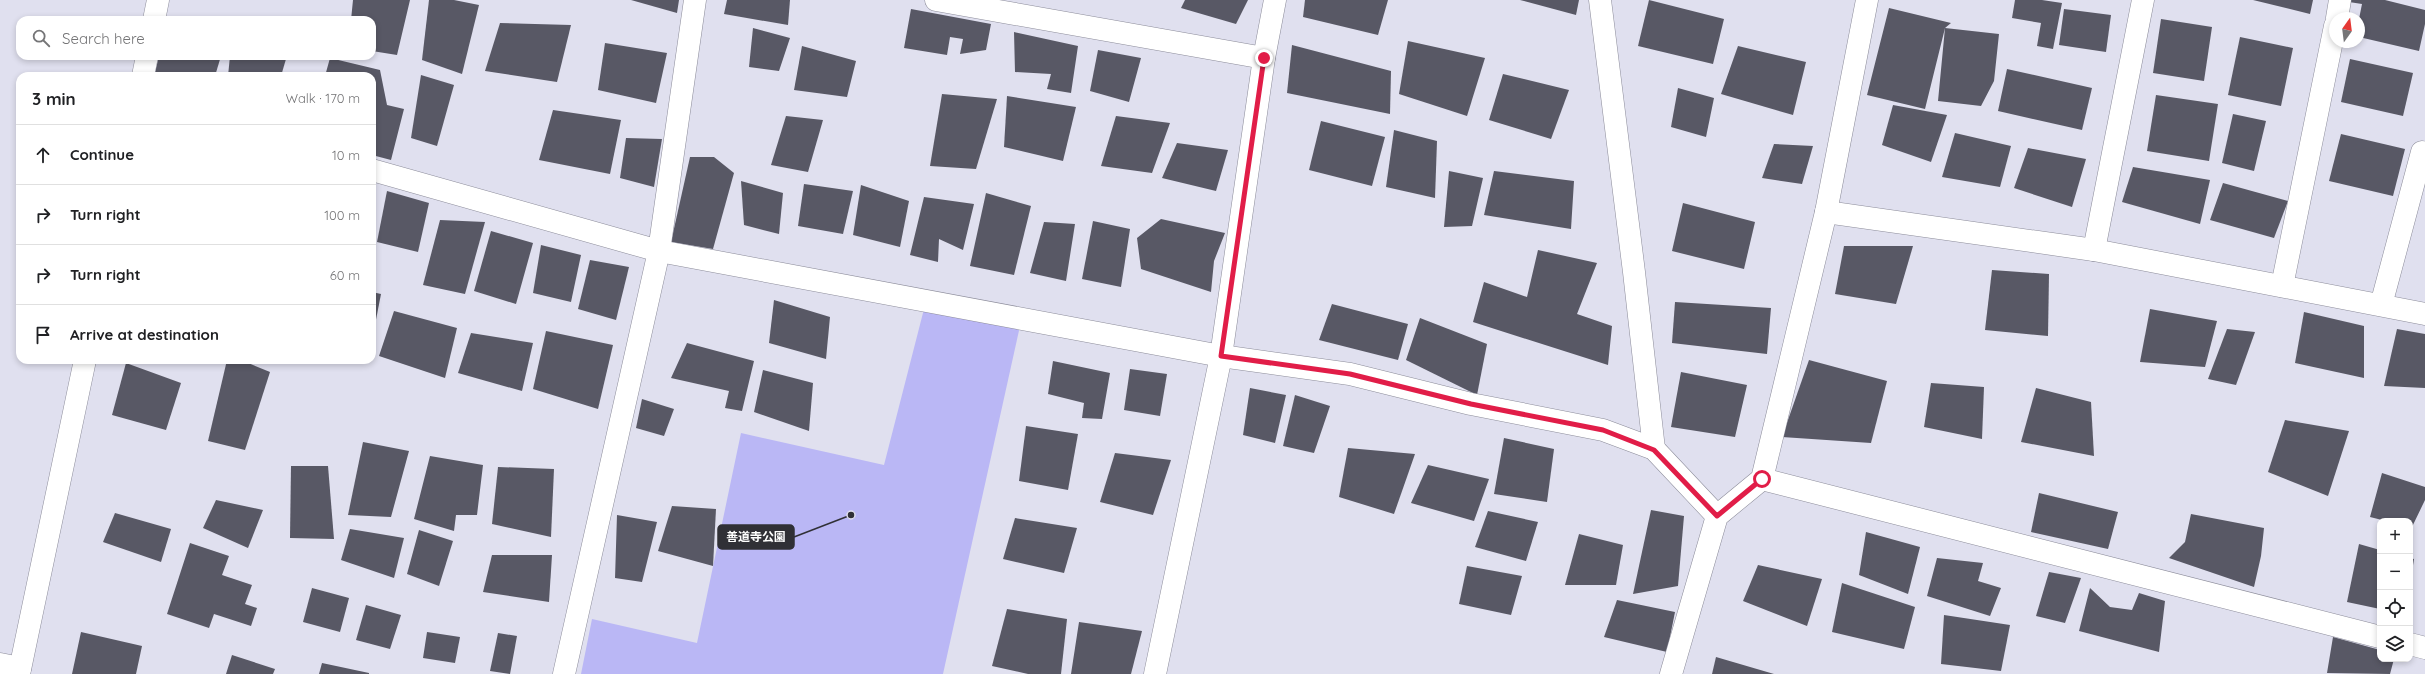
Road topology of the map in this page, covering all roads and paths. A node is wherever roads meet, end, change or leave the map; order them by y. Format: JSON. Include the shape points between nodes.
{"nodes":[{"id":1,"x":158,"y":0,"type":"edge"},
{"id":2,"x":695,"y":0,"type":"edge"},
{"id":3,"x":936,"y":0,"type":"edge"},
{"id":4,"x":1275,"y":0,"type":"edge"},
{"id":5,"x":1600,"y":0,"type":"edge"},
{"id":6,"x":1867,"y":0,"type":"edge"},
{"id":7,"x":2143,"y":0,"type":"edge"},
{"id":8,"x":2340,"y":0,"type":"edge"},
{"id":9,"x":2338,"y":12,"type":"edge"},
{"id":10,"x":155,"y":16,"type":"edge"},
{"id":11,"x":2331,"y":48,"type":"edge"},
{"id":12,"x":1264,"y":58,"type":"junction"},
{"id":13,"x":145,"y":60,"type":"edge"},
{"id":14,"x":143,"y":72,"type":"edge"},
{"id":15,"x":2424,"y":148,"type":"edge"},
{"id":16,"x":376,"y":171,"type":"edge"},
{"id":17,"x":1826,"y":212,"type":"junction"},
{"id":18,"x":2094,"y":250,"type":"junction"},
{"id":19,"x":659,"y":251,"type":"junction"},
{"id":20,"x":2282,"y":286,"type":"junction"},
{"id":21,"x":2381,"y":305,"type":"junction"},
{"id":22,"x":2425,"y":314,"type":"edge"},
{"id":23,"x":1221,"y":356,"type":"junction"},
{"id":24,"x":84,"y":364,"type":"edge"},
{"id":25,"x":1654,"y":450,"type":"junction"},
{"id":26,"x":1762,"y":479,"type":"junction"},
{"id":27,"x":1717,"y":516,"type":"junction"},
{"id":28,"x":2377,"y":636,"type":"edge"},
{"id":29,"x":13,"y":668,"type":"edge"},
{"id":30,"x":564,"y":674,"type":"edge"},
{"id":31,"x":1155,"y":674,"type":"edge"},
{"id":32,"x":1671,"y":674,"type":"edge"}],
"edges":[{"from":1,"to":10,"type":"street"},
{"from":2,"to":19,"type":"street"},
{"from":3,"to":12,"type":"street"},
{"from":4,"to":12,"type":"street"},
{"from":5,"to":25,"type":"street"},
{"from":6,"to":17,"type":"street"},
{"from":7,"to":18,"type":"street"},
{"from":8,"to":9,"type":"street"},
{"from":11,"to":20,"type":"street"},
{"from":12,"to":23,"type":"street"},
{"from":13,"to":14,"type":"street"},
{"from":15,"to":21,"type":"street"},
{"from":16,"to":19,"type":"street"},
{"from":17,"to":18,"type":"street"},
{"from":17,"to":26,"type":"street"},
{"from":18,"to":20,"type":"street"},
{"from":19,"to":23,"type":"street"},
{"from":19,"to":30,"type":"street"},
{"from":20,"to":21,"type":"street"},
{"from":21,"to":22,"type":"street"},
{"from":23,"to":25,"type":"street","via":[[1350,374],[1471,404],[1603,430]]},
{"from":23,"to":31,"type":"street"},
{"from":24,"to":29,"type":"street"},
{"from":25,"to":27,"type":"street"},
{"from":26,"to":27,"type":"street"},
{"from":26,"to":28,"type":"street"},
{"from":27,"to":32,"type":"street"}]}
